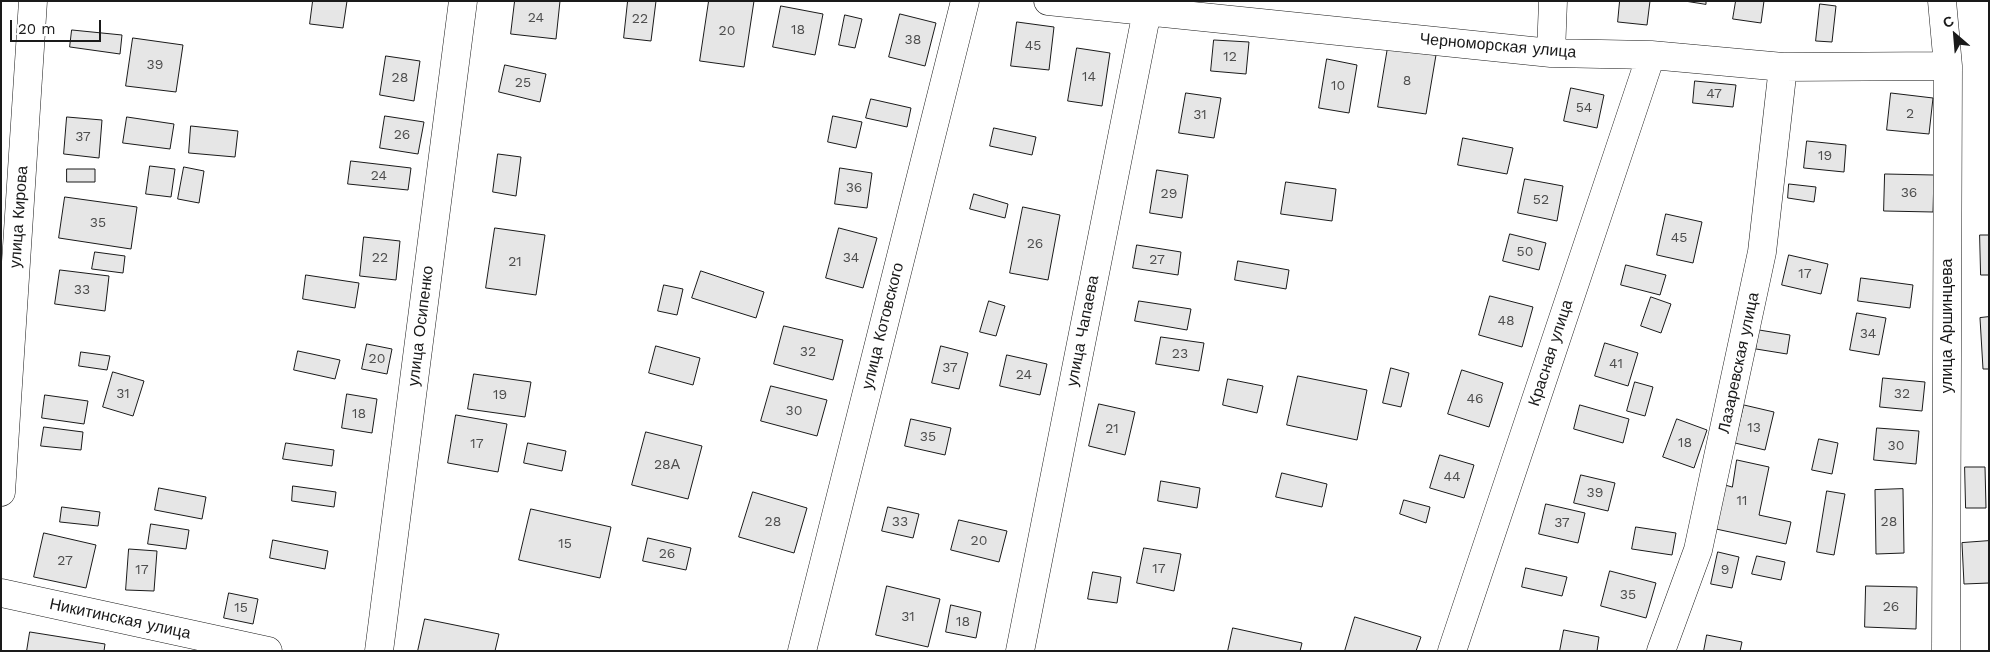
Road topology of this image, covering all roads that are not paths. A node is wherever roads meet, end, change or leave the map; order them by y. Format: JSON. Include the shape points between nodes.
{"nodes":[{"id":1,"x":33,"y":1,"type":"edge"},
{"id":2,"x":463,"y":1,"type":"edge"},
{"id":3,"x":965,"y":1,"type":"edge"},
{"id":4,"x":1048,"y":1,"type":"edge"},
{"id":5,"x":1553,"y":1,"type":"edge"},
{"id":6,"x":1942,"y":1,"type":"edge"},
{"id":7,"x":1147,"y":11,"type":"junction"},
{"id":8,"x":1551,"y":53,"type":"junction"},
{"id":9,"x":1650,"y":55,"type":"junction"},
{"id":10,"x":1948,"y":66,"type":"junction"},
{"id":11,"x":1783,"y":67,"type":"junction"},
{"id":12,"x":1,"y":492,"type":"edge"},
{"id":13,"x":1,"y":593,"type":"edge"},
{"id":14,"x":268,"y":651,"type":"edge"},
{"id":15,"x":379,"y":651,"type":"edge"},
{"id":16,"x":802,"y":651,"type":"edge"},
{"id":17,"x":1020,"y":651,"type":"edge"},
{"id":18,"x":1452,"y":651,"type":"edge"},
{"id":19,"x":1661,"y":651,"type":"edge"},
{"id":20,"x":1946,"y":651,"type":"edge"}],
"edges":[{"from":1,"to":12,"type":"street","name":"улица Кирова"},
{"from":2,"to":15,"type":"street","name":"улица Осипенко"},
{"from":3,"to":16,"type":"street","name":"улица Котовского"},
{"from":4,"to":7,"type":"street","name":"Черноморская улица"},
{"from":5,"to":8,"type":"street"},
{"from":6,"to":10,"type":"street","name":"улица Аршинцева"},
{"from":7,"to":8,"type":"street","name":"Черноморская улица"},
{"from":7,"to":17,"type":"street","name":"улица Чапаева"},
{"from":8,"to":9,"type":"street","name":"Черноморская улица"},
{"from":9,"to":11,"type":"street","name":"Черноморская улица"},
{"from":9,"to":18,"type":"street","name":"Красная улица"},
{"from":10,"to":11,"type":"street","name":"Черноморская улица"},
{"from":10,"to":20,"type":"street","name":"улица Аршинцева"},
{"from":11,"to":19,"type":"street","name":"Лазаревская улица","via":[[1762,252],[1698,550]]},
{"from":13,"to":14,"type":"street","name":"Никитинская улица"}]}
